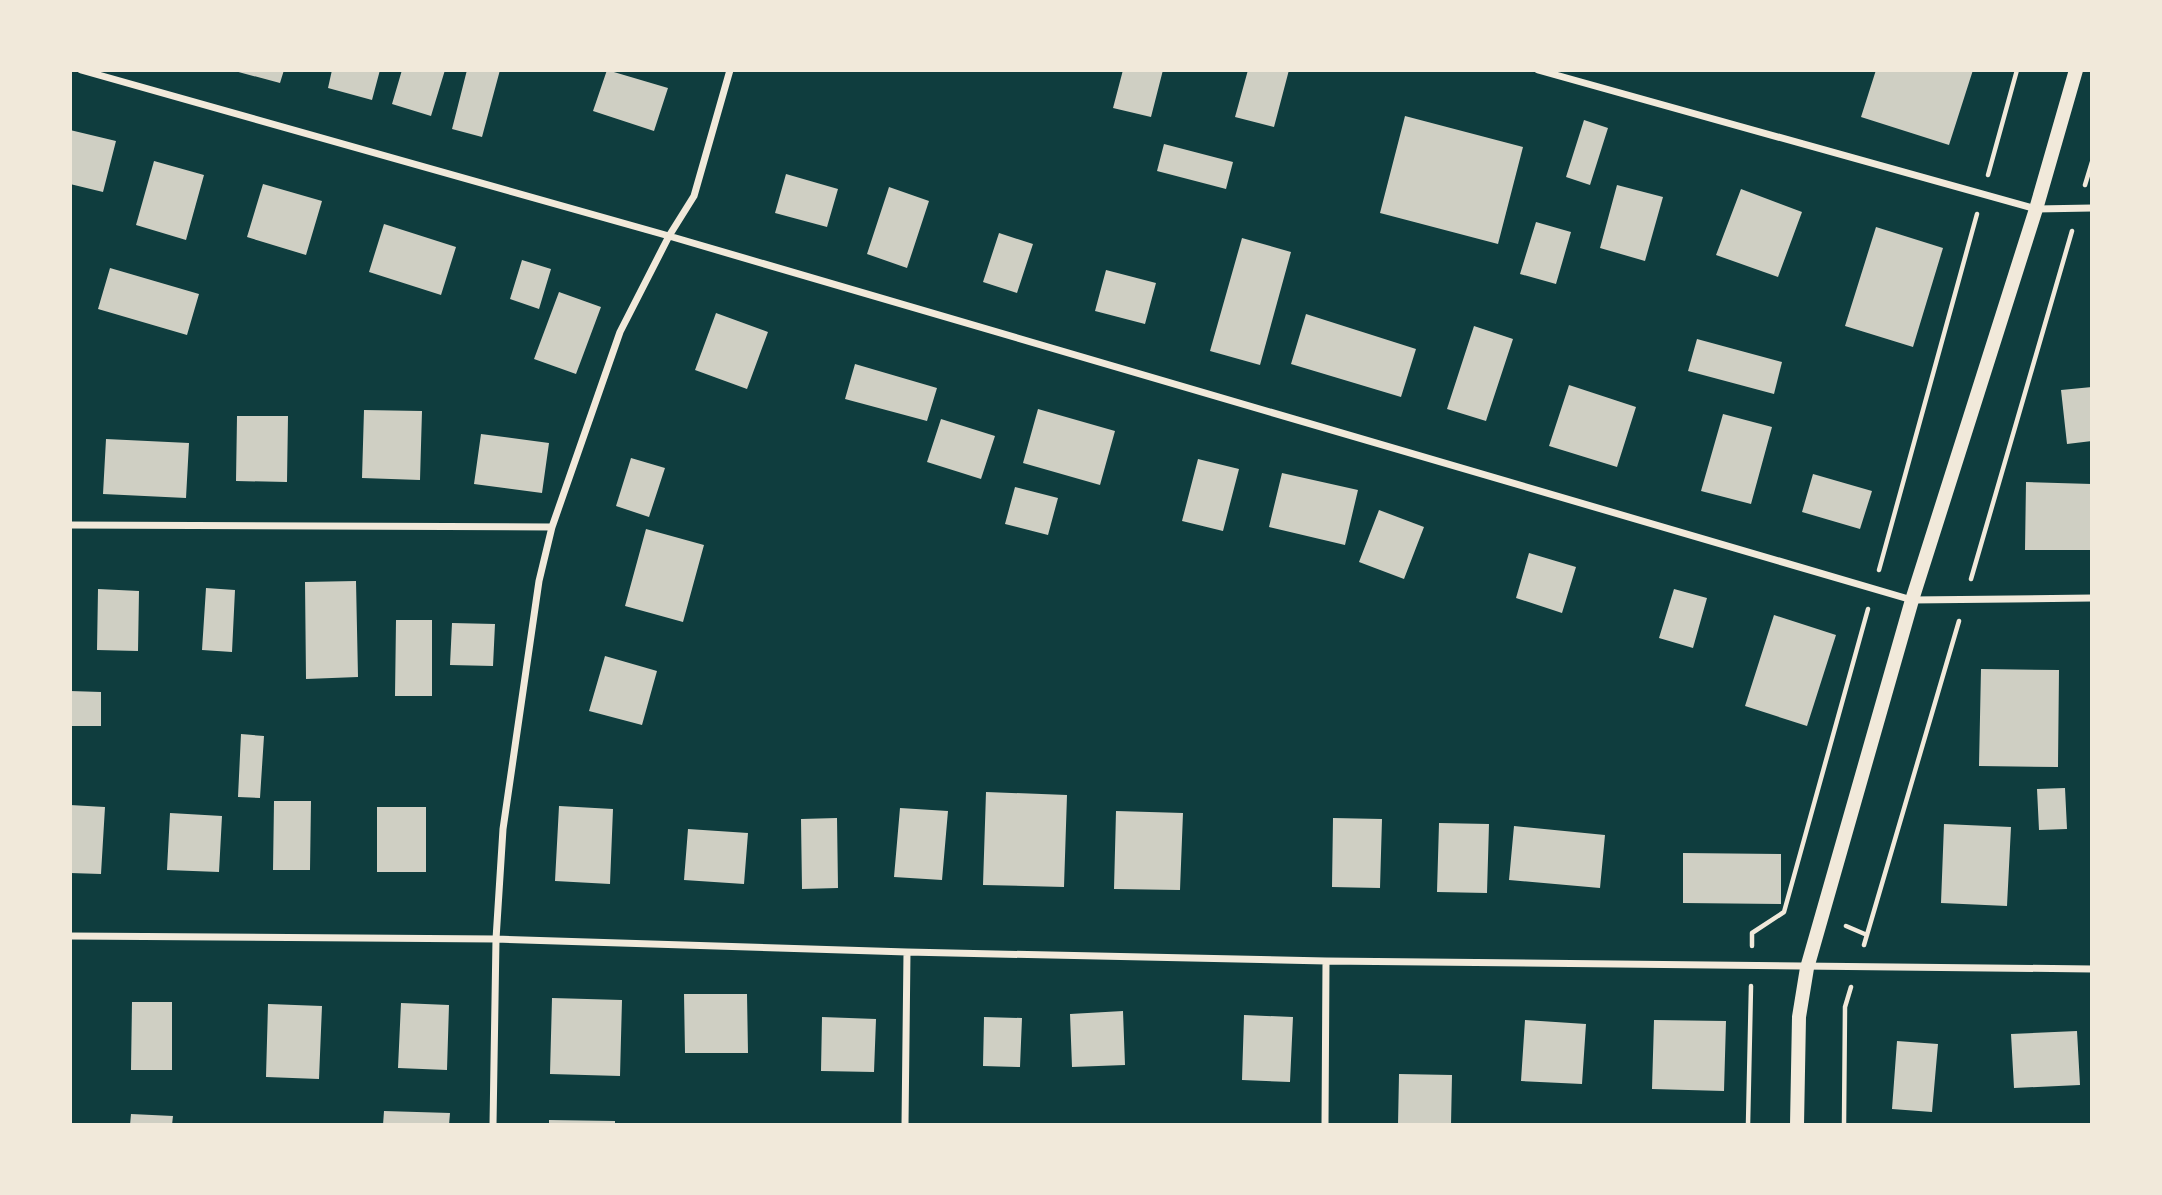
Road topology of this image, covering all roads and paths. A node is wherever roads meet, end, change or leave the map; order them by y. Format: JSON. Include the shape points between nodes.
{"nodes":[{"id":1,"x":81,"y":70,"type":"edge"},
{"id":2,"x":730,"y":70,"type":"edge"},
{"id":3,"x":1538,"y":70,"type":"edge"},
{"id":4,"x":2076,"y":70,"type":"edge"},
{"id":5,"x":2092,"y":162,"type":"edge"},
{"id":6,"x":2079,"y":208,"type":"junction"},
{"id":7,"x":2092,"y":208,"type":"edge"},
{"id":8,"x":2036,"y":209,"type":"junction"},
{"id":9,"x":669,"y":236,"type":"junction"},
{"id":10,"x":70,"y":525,"type":"edge"},
{"id":11,"x":552,"y":527,"type":"junction"},
{"id":12,"x":2092,"y":598,"type":"edge"},
{"id":13,"x":1965,"y":599,"type":"junction"},
{"id":14,"x":1912,"y":600,"type":"junction"},
{"id":15,"x":70,"y":936,"type":"edge"},
{"id":16,"x":496,"y":939,"type":"junction"},
{"id":17,"x":907,"y":952,"type":"junction"},
{"id":18,"x":1325,"y":961,"type":"junction"},
{"id":19,"x":1807,"y":968,"type":"junction"},
{"id":20,"x":1857,"y":968,"type":"junction"},
{"id":21,"x":2092,"y":969,"type":"edge"},
{"id":22,"x":493,"y":1125,"type":"edge"},
{"id":23,"x":905,"y":1125,"type":"edge"},
{"id":24,"x":1325,"y":1125,"type":"edge"},
{"id":25,"x":1797,"y":1125,"type":"edge"},
{"id":26,"x":1844,"y":1125,"type":"edge"}],
"edges":[{"from":1,"to":9,"type":"street"},
{"from":2,"to":9,"type":"street","via":[[694,196]]},
{"from":3,"to":8,"type":"street"},
{"from":4,"to":8,"type":"main road"},
{"from":5,"to":6,"type":"path"},
{"from":6,"to":7,"type":"street"},
{"from":6,"to":8,"type":"street"},
{"from":6,"to":13,"type":"path"},
{"from":8,"to":14,"type":"main road"},
{"from":9,"to":11,"type":"street","via":[[620,332]]},
{"from":9,"to":14,"type":"street"},
{"from":10,"to":11,"type":"street"},
{"from":11,"to":16,"type":"street","via":[[539,581],[503,829]]},
{"from":12,"to":13,"type":"street"},
{"from":13,"to":14,"type":"street"},
{"from":13,"to":20,"type":"path"},
{"from":14,"to":19,"type":"main road"},
{"from":15,"to":16,"type":"street"},
{"from":16,"to":17,"type":"street"},
{"from":16,"to":22,"type":"street"},
{"from":17,"to":18,"type":"street"},
{"from":17,"to":23,"type":"street"},
{"from":18,"to":19,"type":"street"},
{"from":18,"to":24,"type":"street"},
{"from":19,"to":20,"type":"street"},
{"from":19,"to":25,"type":"main road","via":[[1799,1017]]},
{"from":20,"to":21,"type":"street"},
{"from":20,"to":26,"type":"path","via":[[1845,1007]]}]}
